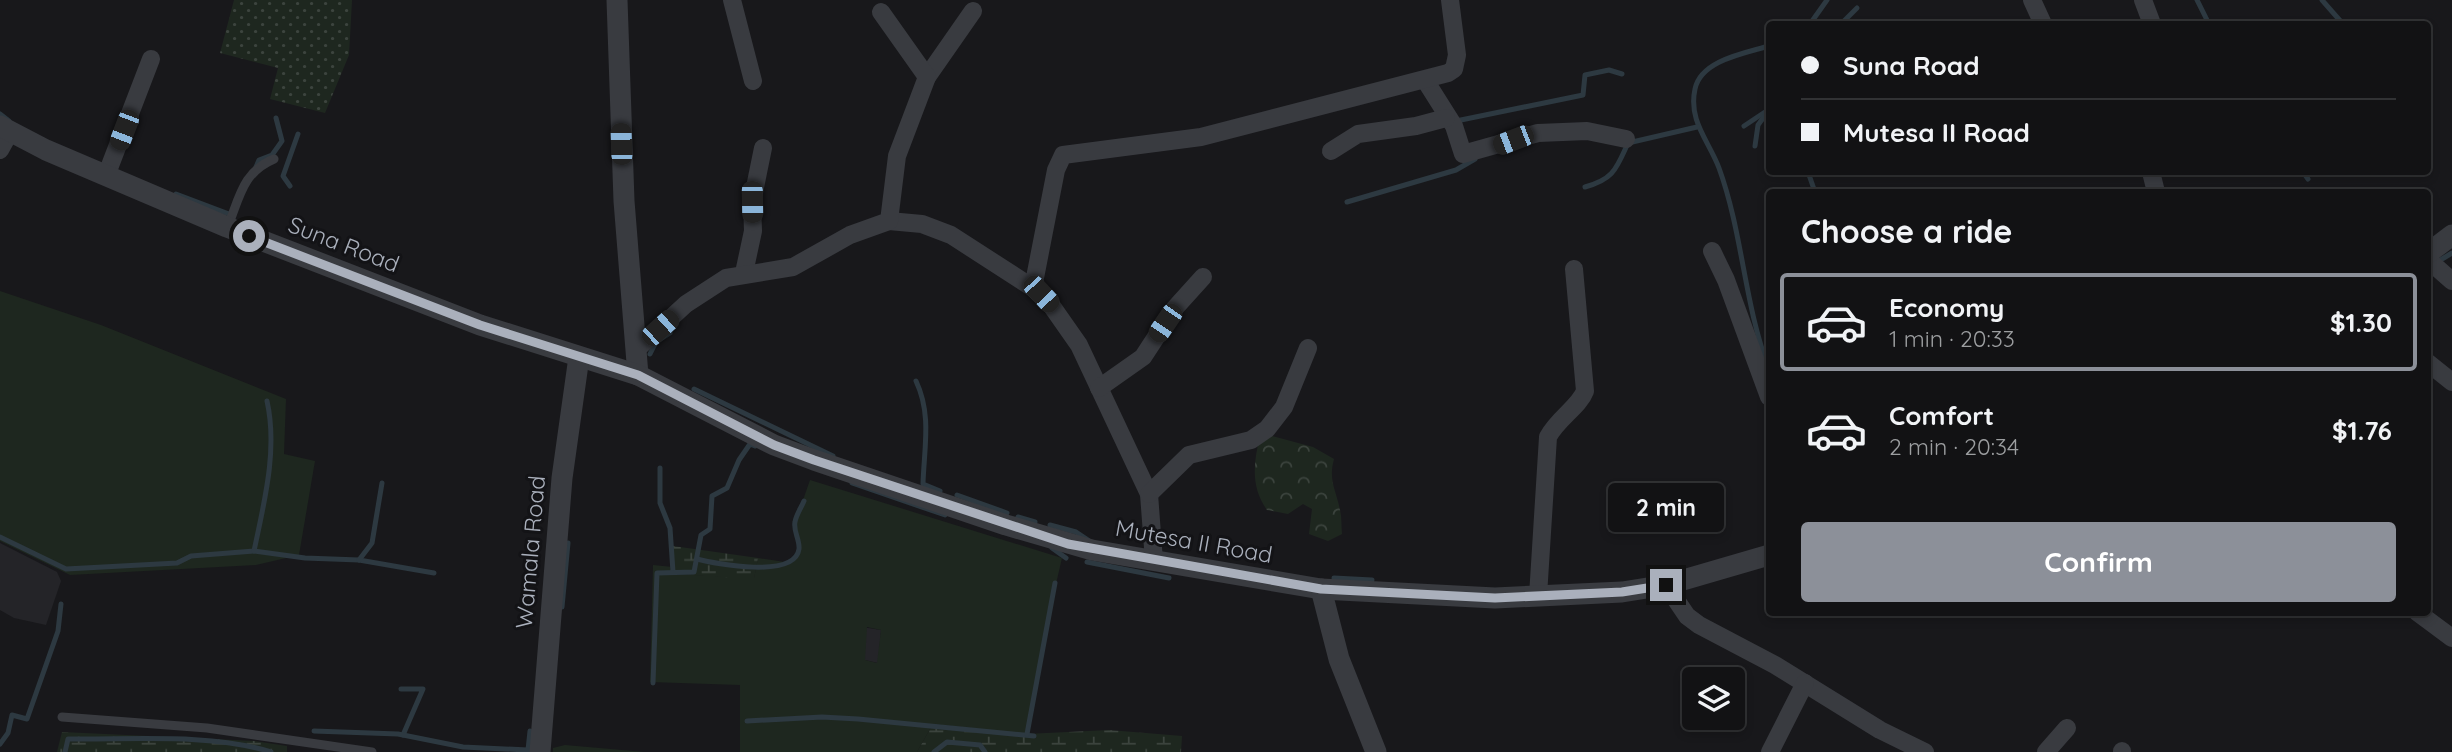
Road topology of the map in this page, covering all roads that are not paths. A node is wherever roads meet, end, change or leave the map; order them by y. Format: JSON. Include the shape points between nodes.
{"nodes":[{"id":1,"x":617,"y":0,"type":"edge"},
{"id":2,"x":732,"y":0,"type":"edge"},
{"id":3,"x":1450,"y":0,"type":"edge"},
{"id":4,"x":2032,"y":0,"type":"edge"},
{"id":5,"x":2143,"y":0,"type":"edge"},
{"id":6,"x":973,"y":11,"type":"dead end"},
{"id":7,"x":881,"y":12,"type":"dead end"},
{"id":8,"x":2042,"y":21,"type":"edge"},
{"id":9,"x":2151,"y":21,"type":"edge"},
{"id":10,"x":151,"y":59,"type":"dead end"},
{"id":11,"x":927,"y":77,"type":"junction"},
{"id":12,"x":1425,"y":80,"type":"junction"},
{"id":13,"x":753,"y":81,"type":"dead end"},
{"id":14,"x":1446,"y":118,"type":"junction"},
{"id":15,"x":3,"y":136,"type":"edge"},
{"id":16,"x":1626,"y":139,"type":"dead end"},
{"id":17,"x":763,"y":148,"type":"dead end"},
{"id":18,"x":1331,"y":150,"type":"dead end"},
{"id":19,"x":274,"y":159,"type":"dead end"},
{"id":20,"x":106,"y":176,"type":"junction"},
{"id":21,"x":890,"y":220,"type":"junction"},
{"id":22,"x":228,"y":227,"type":"junction"},
{"id":23,"x":2452,"y":235,"type":"edge"},
{"id":24,"x":1712,"y":251,"type":"dead end"},
{"id":25,"x":2431,"y":251,"type":"edge"},
{"id":26,"x":2431,"y":263,"type":"edge"},
{"id":27,"x":1574,"y":269,"type":"dead end"},
{"id":28,"x":744,"y":273,"type":"junction"},
{"id":29,"x":1203,"y":277,"type":"dead end"},
{"id":30,"x":2452,"y":281,"type":"edge"},
{"id":31,"x":1033,"y":288,"type":"junction"},
{"id":32,"x":1308,"y":348,"type":"dead end"},
{"id":33,"x":636,"y":350,"type":"junction"},
{"id":34,"x":579,"y":357,"type":"junction"},
{"id":35,"x":2431,"y":365,"type":"edge"},
{"id":36,"x":638,"y":375,"type":"junction"},
{"id":37,"x":2452,"y":382,"type":"edge"},
{"id":38,"x":1099,"y":388,"type":"junction"},
{"id":39,"x":1766,"y":389,"type":"edge"},
{"id":40,"x":1149,"y":494,"type":"junction"},
{"id":41,"x":1766,"y":556,"type":"edge"},
{"id":42,"x":1154,"y":561,"type":"junction"},
{"id":43,"x":1666,"y":585,"type":"junction"},
{"id":44,"x":1321,"y":589,"type":"junction"},
{"id":45,"x":1538,"y":596,"type":"junction"},
{"id":46,"x":2422,"y":616,"type":"edge"},
{"id":47,"x":2452,"y":638,"type":"edge"},
{"id":48,"x":1805,"y":683,"type":"junction"},
{"id":49,"x":62,"y":717,"type":"dead end"},
{"id":50,"x":2067,"y":728,"type":"dead end"},
{"id":51,"x":372,"y":752,"type":"edge"},
{"id":52,"x":540,"y":752,"type":"edge"},
{"id":53,"x":1376,"y":752,"type":"edge"},
{"id":54,"x":1770,"y":752,"type":"edge"},
{"id":55,"x":1925,"y":752,"type":"edge"},
{"id":56,"x":2046,"y":752,"type":"edge"}],
"edges":[{"from":1,"to":33,"type":"street","via":[[622,179]]},
{"from":2,"to":13,"type":"street"},
{"from":3,"to":12,"type":"street","via":[[1457,64],[1448,73]]},
{"from":4,"to":8,"type":"street"},
{"from":5,"to":9,"type":"street"},
{"from":6,"to":11,"type":"street"},
{"from":7,"to":11,"type":"street"},
{"from":10,"to":20,"type":"street"},
{"from":11,"to":21,"type":"street","via":[[897,156]]},
{"from":12,"to":14,"type":"street"},
{"from":12,"to":31,"type":"street","via":[[1181,141],[1063,155],[1056,170]]},
{"from":14,"to":16,"type":"street","via":[[1454,126],[1463,155],[1538,133],[1587,131]]},
{"from":14,"to":18,"type":"street","via":[[1359,134]]},
{"from":15,"to":20,"type":"street","name":"Suna Road"},
{"from":17,"to":28,"type":"street"},
{"from":19,"to":22,"type":"lane","via":[[258,165],[245,181]]},
{"from":20,"to":22,"type":"street","name":"Suna Road"},
{"from":21,"to":28,"type":"street","via":[[850,235],[793,267]]},
{"from":21,"to":31,"type":"street","via":[[922,224],[951,235]]},
{"from":22,"to":34,"type":"street","name":"Suna Road","via":[[480,325]]},
{"from":23,"to":25,"type":"street"},
{"from":24,"to":39,"type":"street"},
{"from":26,"to":30,"type":"street"},
{"from":27,"to":45,"type":"street","via":[[1585,391],[1548,437]]},
{"from":28,"to":33,"type":"street","via":[[726,278],[686,304]]},
{"from":29,"to":38,"type":"street","via":[[1175,308],[1143,357]]},
{"from":31,"to":38,"type":"street","via":[[1067,326]]},
{"from":32,"to":40,"type":"street","via":[[1284,407],[1267,429],[1251,440],[1189,455]]},
{"from":33,"to":36,"type":"street"},
{"from":34,"to":36,"type":"street","name":"Suna Road"},
{"from":34,"to":52,"type":"street","name":"Wamala Road","via":[[562,478]]},
{"from":35,"to":37,"type":"street"},
{"from":36,"to":42,"type":"street","name":"Mutesa II Road","via":[[774,445],[814,460],[1042,536]]},
{"from":38,"to":40,"type":"street"},
{"from":40,"to":42,"type":"street"},
{"from":41,"to":43,"type":"street","name":"Mutesa II Road"},
{"from":42,"to":44,"type":"street","name":"Mutesa II Road"},
{"from":43,"to":45,"type":"street","name":"Mutesa II Road"},
{"from":43,"to":48,"type":"street","via":[[1687,616],[1699,625]]},
{"from":44,"to":45,"type":"street","name":"Mutesa II Road","via":[[1420,596]]},
{"from":44,"to":53,"type":"street","via":[[1339,659]]},
{"from":46,"to":47,"type":"street"},
{"from":48,"to":54,"type":"street"},
{"from":48,"to":55,"type":"street"},
{"from":49,"to":51,"type":"lane","via":[[207,728]]},
{"from":50,"to":56,"type":"street"}]}
